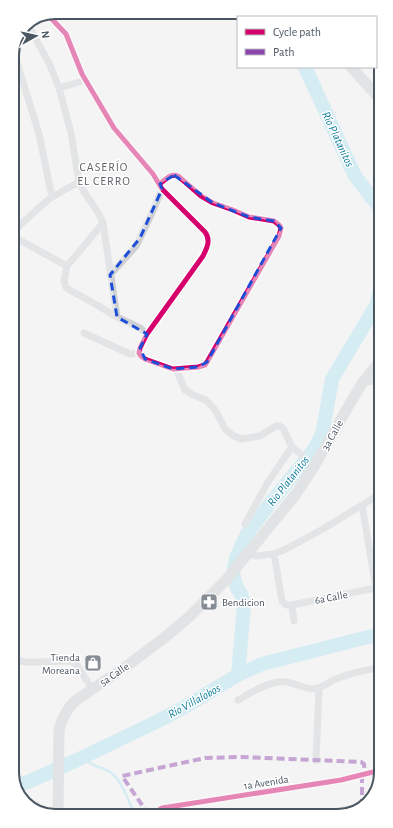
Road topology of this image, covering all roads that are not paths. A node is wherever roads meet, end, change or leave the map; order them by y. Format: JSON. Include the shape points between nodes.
{"nodes":[{"id":1,"x":53,"y":19,"type":"edge"},
{"id":2,"x":30,"y":29,"type":"edge"},
{"id":3,"x":352,"y":68,"type":"edge"},
{"id":4,"x":19,"y":69,"type":"edge"},
{"id":5,"x":86,"y":80,"type":"junction"},
{"id":6,"x":59,"y":88,"type":"junction"},
{"id":7,"x":374,"y":92,"type":"edge"},
{"id":8,"x":79,"y":182,"type":"junction"},
{"id":9,"x":161,"y":186,"type":"junction"},
{"id":10,"x":52,"y":197,"type":"junction"},
{"id":11,"x":103,"y":223,"type":"junction"},
{"id":12,"x":19,"y":226,"type":"edge"},
{"id":13,"x":19,"y":240,"type":"edge"},
{"id":14,"x":67,"y":266,"type":"junction"},
{"id":15,"x":110,"y":275,"type":"junction"},
{"id":16,"x":117,"y":317,"type":"junction"},
{"id":17,"x":84,"y":333,"type":"dead end"},
{"id":18,"x":147,"y":334,"type":"junction"},
{"id":19,"x":139,"y":353,"type":"junction"},
{"id":20,"x":374,"y":368,"type":"edge"},
{"id":21,"x":176,"y":369,"type":"junction"},
{"id":22,"x":374,"y":381,"type":"edge"},
{"id":23,"x":363,"y":382,"type":"junction"},
{"id":24,"x":292,"y":447,"type":"junction"},
{"id":25,"x":302,"y":455,"type":"dead end"},
{"id":26,"x":374,"y":498,"type":"edge"},
{"id":27,"x":362,"y":506,"type":"junction"},
{"id":28,"x":245,"y":524,"type":"dead end"},
{"id":29,"x":248,"y":552,"type":"junction"},
{"id":30,"x":274,"y":554,"type":"junction"},
{"id":31,"x":239,"y":564,"type":"joint"},
{"id":32,"x":374,"y":568,"type":"edge"},
{"id":33,"x":374,"y":589,"type":"edge"},
{"id":34,"x":292,"y":605,"type":"junction"},
{"id":35,"x":294,"y":621,"type":"dead end"},
{"id":36,"x":19,"y":661,"type":"edge"},
{"id":37,"x":374,"y":669,"type":"edge"},
{"id":38,"x":319,"y":688,"type":"junction"},
{"id":39,"x":92,"y":689,"type":"junction"},
{"id":40,"x":238,"y":700,"type":"dead end"},
{"id":41,"x":316,"y":761,"type":"dead end"},
{"id":42,"x":374,"y":772,"type":"edge"},
{"id":43,"x":58,"y":809,"type":"edge"},
{"id":44,"x":160,"y":809,"type":"edge"}],
"edges":[{"from":1,"to":5,"type":"street","via":[[66,34]]},
{"from":2,"to":6,"type":"street"},
{"from":3,"to":7,"type":"main road"},
{"from":4,"to":10,"type":"street","via":[[39,134]]},
{"from":5,"to":6,"type":"street"},
{"from":5,"to":9,"type":"street","via":[[114,128]]},
{"from":6,"to":8,"type":"street","via":[[71,133]]},
{"from":8,"to":10,"type":"street"},
{"from":8,"to":11,"type":"street"},
{"from":9,"to":15,"type":"street","via":[[136,246]]},
{"from":9,"to":18,"type":"street","via":[[205,232],[208,244],[203,256]]},
{"from":9,"to":21,"type":"street","via":[[174,174],[213,203],[249,217],[274,221],[280,228],[279,236],[207,362],[198,368]]},
{"from":10,"to":12,"type":"street"},
{"from":11,"to":14,"type":"street"},
{"from":11,"to":15,"type":"street"},
{"from":13,"to":14,"type":"street"},
{"from":14,"to":16,"type":"street","via":[[64,281],[66,287]]},
{"from":15,"to":16,"type":"street"},
{"from":16,"to":18,"type":"street"},
{"from":17,"to":19,"type":"street","via":[[130,354]]},
{"from":18,"to":19,"type":"street"},
{"from":19,"to":21,"type":"street","via":[[145,359]]},
{"from":20,"to":23,"type":"main road","name":"3a Calle"},
{"from":21,"to":24,"type":"street","via":[[185,390],[206,400],[216,411],[225,429],[232,435],[241,439],[260,436],[279,426],[283,428]]},
{"from":22,"to":23,"type":"street"},
{"from":23,"to":29,"type":"main road","name":"3a Calle","via":[[296,494]]},
{"from":24,"to":25,"type":"street"},
{"from":24,"to":28,"type":"street","via":[[268,482]]},
{"from":26,"to":27,"type":"street"},
{"from":27,"to":30,"type":"street"},
{"from":27,"to":32,"type":"street"},
{"from":29,"to":30,"type":"street","via":[[256,556]]},
{"from":29,"to":31,"type":"main road","name":"3a Calle"},
{"from":30,"to":34,"type":"street","via":[[282,601],[286,605]]},
{"from":31,"to":39,"type":"main road","name":"5a Calle","via":[[190,616],[128,665]]},
{"from":33,"to":34,"type":"street","name":"6a Calle"},
{"from":34,"to":35,"type":"street"},
{"from":36,"to":39,"type":"street","via":[[71,662],[77,665]]},
{"from":37,"to":38,"type":"street","via":[[337,679]]},
{"from":38,"to":40,"type":"street","via":[[312,689],[284,682],[275,683],[257,689]]},
{"from":38,"to":41,"type":"street"},
{"from":39,"to":43,"type":"main road","name":"5a Calle","via":[[69,707],[61,723],[58,737]]},
{"from":42,"to":44,"type":"street","name":"1a Avenida","via":[[341,780]]}]}
